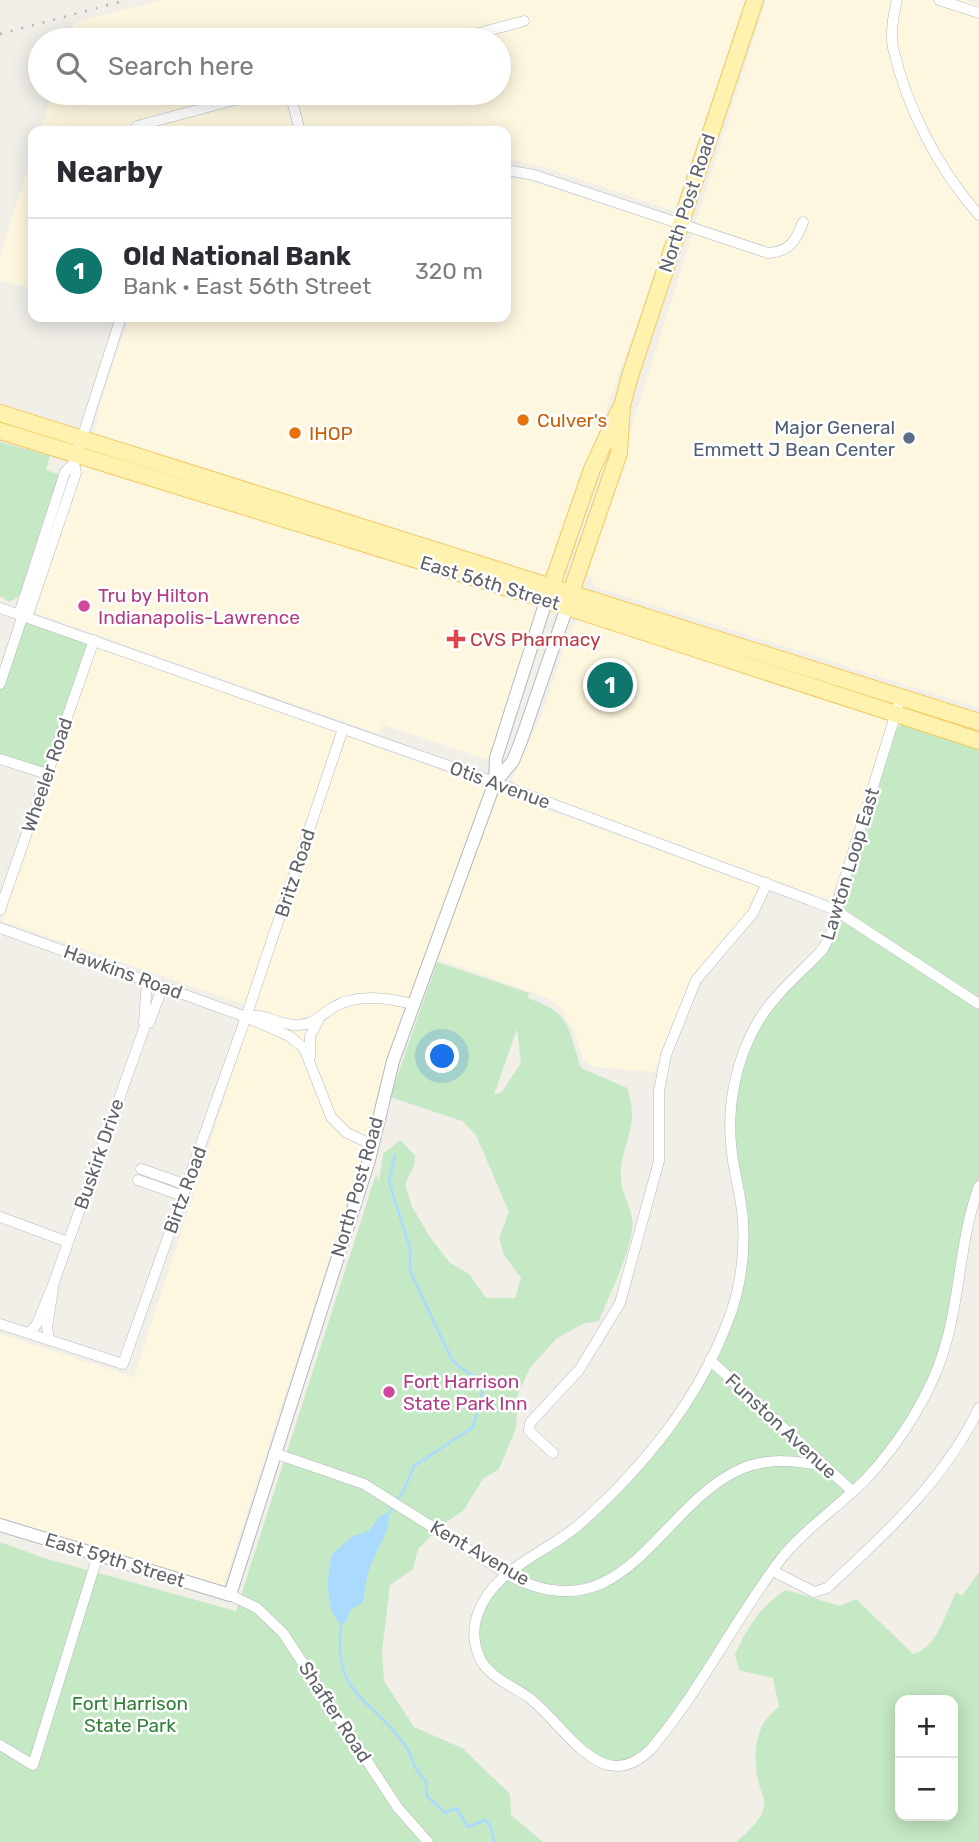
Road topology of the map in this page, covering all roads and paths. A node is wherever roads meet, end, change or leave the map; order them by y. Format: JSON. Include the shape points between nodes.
{"nodes":[{"id":1,"x":755,"y":0,"type":"edge"},
{"id":2,"x":897,"y":0,"type":"edge"},
{"id":3,"x":939,"y":0,"type":"edge"},
{"id":4,"x":979,"y":13,"type":"edge"},
{"id":5,"x":524,"y":21,"type":"dead end"},
{"id":6,"x":498,"y":28,"type":"edge"},
{"id":7,"x":215,"y":105,"type":"edge"},
{"id":8,"x":293,"y":105,"type":"edge"},
{"id":9,"x":137,"y":126,"type":"dead end"},
{"id":10,"x":299,"y":126,"type":"edge"},
{"id":11,"x":511,"y":171,"type":"edge"},
{"id":12,"x":979,"y":215,"type":"edge"},
{"id":13,"x":680,"y":222,"type":"junction"},
{"id":14,"x":803,"y":222,"type":"dead end"},
{"id":15,"x":119,"y":322,"type":"edge"},
{"id":16,"x":622,"y":406,"type":"junction"},
{"id":17,"x":0,"y":413,"type":"edge"},
{"id":18,"x":0,"y":431,"type":"edge"},
{"id":19,"x":78,"y":452,"type":"junction"},
{"id":20,"x":254,"y":510,"type":"junction"},
{"id":21,"x":322,"y":513,"type":"junction"},
{"id":22,"x":402,"y":538,"type":"junction"},
{"id":23,"x":351,"y":540,"type":"junction"},
{"id":24,"x":549,"y":593,"type":"junction"},
{"id":25,"x":569,"y":599,"type":"junction"},
{"id":26,"x":0,"y":608,"type":"edge"},
{"id":27,"x":23,"y":615,"type":"junction"},
{"id":28,"x":94,"y":640,"type":"junction"},
{"id":29,"x":0,"y":684,"type":"edge"},
{"id":30,"x":897,"y":710,"type":"junction"},
{"id":31,"x":979,"y":722,"type":"edge"},
{"id":32,"x":343,"y":729,"type":"junction"},
{"id":33,"x":979,"y":741,"type":"edge"},
{"id":34,"x":0,"y":759,"type":"edge"},
{"id":35,"x":47,"y":774,"type":"junction"},
{"id":36,"x":495,"y":782,"type":"junction"},
{"id":37,"x":767,"y":883,"type":"junction"},
{"id":38,"x":0,"y":910,"type":"edge"},
{"id":39,"x":835,"y":910,"type":"junction"},
{"id":40,"x":0,"y":928,"type":"edge"},
{"id":41,"x":147,"y":981,"type":"junction"},
{"id":42,"x":167,"y":988,"type":"junction"},
{"id":43,"x":412,"y":1004,"type":"junction"},
{"id":44,"x":979,"y":1004,"type":"edge"},
{"id":45,"x":246,"y":1017,"type":"junction"},
{"id":46,"x":318,"y":1021,"type":"junction"},
{"id":47,"x":146,"y":1023,"type":"junction"},
{"id":48,"x":310,"y":1059,"type":"junction"},
{"id":49,"x":373,"y":1145,"type":"junction"},
{"id":50,"x":141,"y":1169,"type":"dead end"},
{"id":51,"x":138,"y":1180,"type":"dead end"},
{"id":52,"x":187,"y":1185,"type":"junction"},
{"id":53,"x":979,"y":1186,"type":"edge"},
{"id":54,"x":183,"y":1196,"type":"junction"},
{"id":55,"x":0,"y":1217,"type":"edge"},
{"id":56,"x":68,"y":1242,"type":"junction"},
{"id":57,"x":53,"y":1285,"type":"junction"},
{"id":58,"x":0,"y":1324,"type":"edge"},
{"id":59,"x":29,"y":1333,"type":"junction"},
{"id":60,"x":49,"y":1340,"type":"junction"},
{"id":61,"x":710,"y":1360,"type":"junction"},
{"id":62,"x":979,"y":1408,"type":"edge"},
{"id":63,"x":553,"y":1452,"type":"dead end"},
{"id":64,"x":274,"y":1453,"type":"junction"},
{"id":65,"x":825,"y":1466,"type":"junction"},
{"id":66,"x":852,"y":1491,"type":"junction"},
{"id":67,"x":0,"y":1525,"type":"edge"},
{"id":68,"x":98,"y":1555,"type":"junction"},
{"id":69,"x":773,"y":1571,"type":"junction"},
{"id":70,"x":506,"y":1573,"type":"junction"},
{"id":71,"x":230,"y":1595,"type":"junction"},
{"id":72,"x":0,"y":1745,"type":"edge"},
{"id":73,"x":428,"y":1842,"type":"edge"}],
"edges":[{"from":1,"to":13,"type":"main road","name":"North Post Road"},
{"from":2,"to":12,"type":"street","via":[[893,47],[913,105],[930,145]]},
{"from":3,"to":4,"type":"street"},
{"from":5,"to":6,"type":"street"},
{"from":7,"to":9,"type":"street"},
{"from":8,"to":10,"type":"street"},
{"from":11,"to":13,"type":"street"},
{"from":13,"to":14,"type":"street","via":[[772,253],[791,245]]},
{"from":13,"to":16,"type":"main road","name":"North Post Road"},
{"from":15,"to":19,"type":"street"},
{"from":16,"to":24,"type":"main road","name":"North Post Road","via":[[596,457]]},
{"from":16,"to":25,"type":"main road","name":"North Post Road","via":[[618,453]]},
{"from":17,"to":19,"type":"main road","name":"East 56th Street"},
{"from":18,"to":19,"type":"main road","name":"East 56th Street"},
{"from":19,"to":20,"type":"main road","name":"East 56th Street"},
{"from":19,"to":21,"type":"main road","name":"East 56th Street"},
{"from":19,"to":27,"type":"street","via":[[65,472],[21,608]]},
{"from":20,"to":21,"type":"main road","via":[[276,508],[315,519]]},
{"from":20,"to":23,"type":"main road","name":"East 56th Street"},
{"from":21,"to":22,"type":"main road","name":"East 56th Street"},
{"from":22,"to":23,"type":"main road","via":[[387,541],[358,533]]},
{"from":22,"to":24,"type":"main road","name":"East 56th Street"},
{"from":23,"to":24,"type":"main road","name":"East 56th Street"},
{"from":24,"to":25,"type":"main road","name":"East 56th Street"},
{"from":24,"to":36,"type":"street","name":"North Post Road","via":[[499,746]]},
{"from":25,"to":30,"type":"main road","name":"East 56th Street"},
{"from":25,"to":31,"type":"main road","name":"East 56th Street"},
{"from":25,"to":36,"type":"street","name":"North Post Road","via":[[513,761]]},
{"from":26,"to":27,"type":"street","name":"Otis Avenue"},
{"from":27,"to":28,"type":"street","name":"Otis Avenue"},
{"from":27,"to":29,"type":"street"},
{"from":28,"to":32,"type":"street","name":"Otis Avenue"},
{"from":28,"to":35,"type":"street","name":"Wheeler Road"},
{"from":30,"to":33,"type":"main road","name":"East 56th Street"},
{"from":30,"to":39,"type":"street","name":"Lawton Loop East"},
{"from":32,"to":36,"type":"street","name":"Otis Avenue"},
{"from":32,"to":45,"type":"street","name":"Britz Road"},
{"from":34,"to":35,"type":"street"},
{"from":35,"to":38,"type":"street","name":"Wheeler Road"},
{"from":36,"to":37,"type":"street","name":"Otis Avenue"},
{"from":36,"to":43,"type":"street","name":"North Post Road"},
{"from":37,"to":39,"type":"street","name":"Otis Avenue"},
{"from":37,"to":63,"type":"street","via":[[753,913],[707,964],[688,995],[663,1066],[659,1161],[620,1303],[579,1370],[530,1423],[529,1431]]},
{"from":39,"to":44,"type":"street","name":"Otis Avenue"},
{"from":39,"to":61,"type":"street","name":"Lawton Loop East","via":[[826,944],[768,1006],[750,1037],[736,1077],[730,1136],[742,1206],[743,1259],[731,1314]]},
{"from":40,"to":41,"type":"street","name":"Hawkins Road"},
{"from":41,"to":42,"type":"street","name":"Hawkins Road"},
{"from":41,"to":47,"type":"street","name":"Buskirk Drive","via":[[142,1021]]},
{"from":42,"to":45,"type":"street","name":"Hawkins Road"},
{"from":42,"to":47,"type":"street","name":"Buskirk Drive"},
{"from":43,"to":46,"type":"street","name":"Hawkins Road","via":[[373,997],[338,1005]]},
{"from":43,"to":49,"type":"street","name":"North Post Road","via":[[384,1089]]},
{"from":45,"to":46,"type":"street","name":"Hawkins Road","via":[[254,1014],[293,1026]]},
{"from":45,"to":48,"type":"street","name":"Hawkins Road","via":[[299,1042]]},
{"from":45,"to":52,"type":"street","name":"Birtz Road"},
{"from":46,"to":48,"type":"street","via":[[310,1036]]},
{"from":47,"to":56,"type":"street","name":"Buskirk Drive"},
{"from":48,"to":49,"type":"street","name":"Hawkins Road","via":[[331,1117],[350,1135]]},
{"from":49,"to":64,"type":"street","name":"North Post Road"},
{"from":50,"to":52,"type":"street"},
{"from":51,"to":54,"type":"street"},
{"from":52,"to":54,"type":"street","name":"Birtz Road"},
{"from":53,"to":66,"type":"street","name":"Lawton Loop East","via":[[967,1224],[954,1317],[937,1370],[898,1439]]},
{"from":54,"to":60,"type":"street","name":"Birtz Road","via":[[123,1364]]},
{"from":55,"to":56,"type":"street"},
{"from":56,"to":57,"type":"street","name":"Buskirk Drive"},
{"from":57,"to":59,"type":"street","name":"Buskirk Drive"},
{"from":57,"to":60,"type":"street","name":"Buskirk Drive"},
{"from":58,"to":59,"type":"street"},
{"from":59,"to":60,"type":"street"},
{"from":61,"to":65,"type":"street","name":"Funston Avenue"},
{"from":61,"to":70,"type":"street","name":"Lawton Loop East","via":[[683,1410],[642,1464],[573,1529]]},
{"from":62,"to":69,"type":"street","via":[[934,1479],[890,1529],[827,1588],[814,1592]]},
{"from":64,"to":70,"type":"street","name":"Kent Avenue","via":[[372,1489]]},
{"from":64,"to":71,"type":"street","name":"North Post Road"},
{"from":65,"to":66,"type":"street","name":"Funston Avenue"},
{"from":65,"to":70,"type":"street","name":"Kent Avenue","via":[[776,1461],[734,1472],[701,1496],[628,1569],[592,1586],[544,1588]]},
{"from":66,"to":69,"type":"street","name":"Lawton Loop East","via":[[801,1536]]},
{"from":67,"to":68,"type":"street","name":"East 59th Street"},
{"from":68,"to":71,"type":"street","name":"East 59th Street"},
{"from":68,"to":72,"type":"street","via":[[33,1765]]},
{"from":69,"to":70,"type":"street","name":"Lawton Loop East","via":[[658,1741],[638,1760],[617,1766],[589,1755],[541,1707],[482,1662],[475,1640],[477,1617],[493,1584]]},
{"from":71,"to":73,"type":"street","name":"Shafter Road","via":[[257,1608],[283,1633],[398,1808]]}]}
